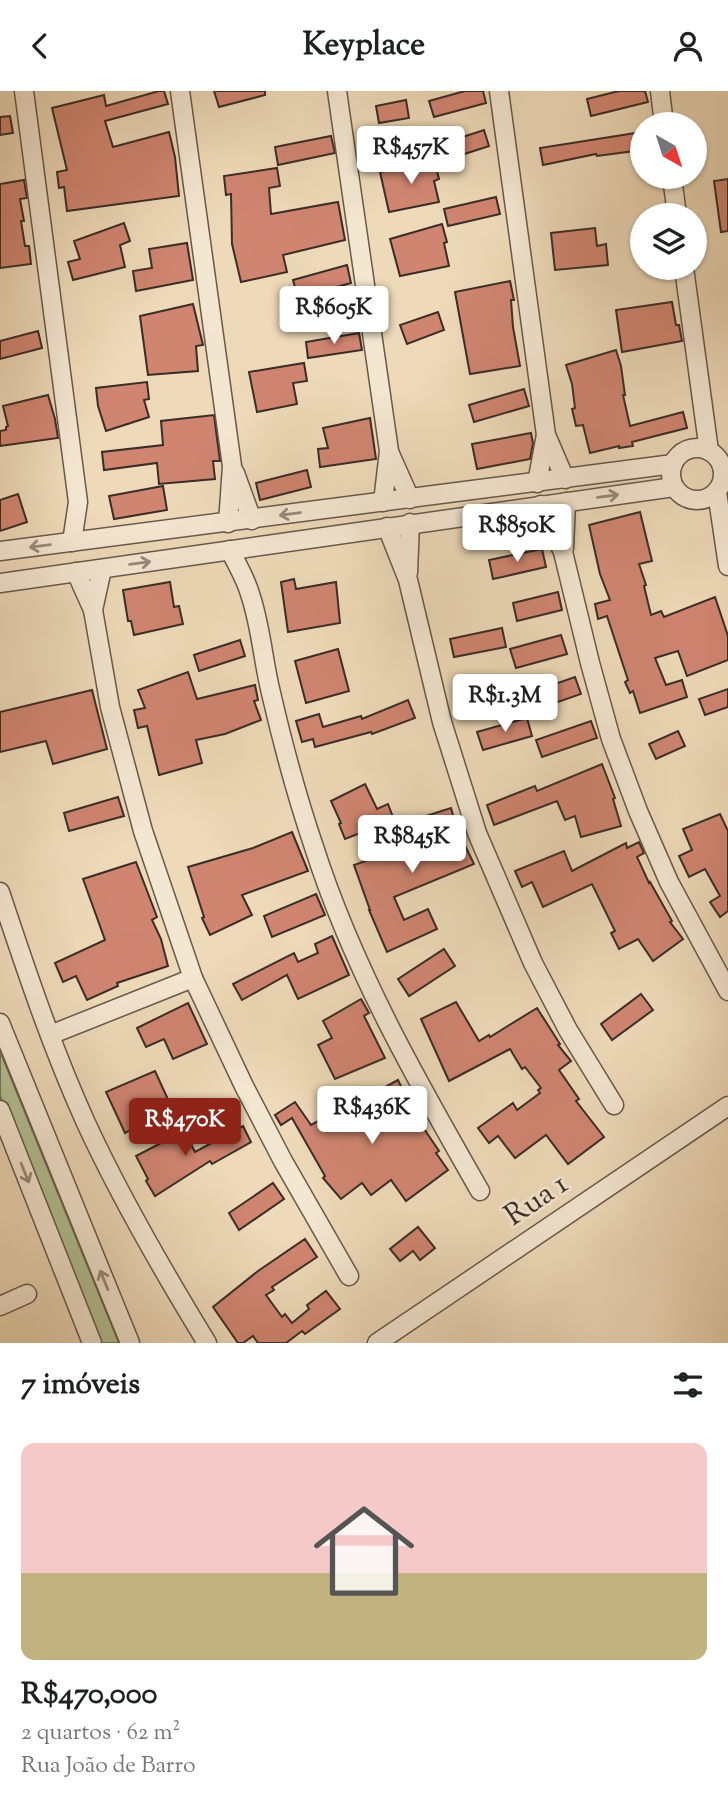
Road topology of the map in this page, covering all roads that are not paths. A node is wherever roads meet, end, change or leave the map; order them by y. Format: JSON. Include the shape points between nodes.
{"nodes":[{"id":1,"x":23,"y":91,"type":"edge"},
{"id":2,"x":180,"y":91,"type":"edge"},
{"id":3,"x":337,"y":91,"type":"edge"},
{"id":4,"x":499,"y":91,"type":"edge"},
{"id":5,"x":660,"y":91,"type":"edge"},
{"id":6,"x":663,"y":112,"type":"edge"},
{"id":7,"x":686,"y":280,"type":"edge"},
{"id":8,"x":546,"y":435,"type":"junction"},
{"id":9,"x":701,"y":450,"type":"junction"},
{"id":10,"x":388,"y":451,"type":"junction"},
{"id":11,"x":673,"y":464,"type":"junction"},
{"id":12,"x":232,"y":466,"type":"junction"},
{"id":13,"x":565,"y":479,"type":"junction"},
{"id":14,"x":537,"y":483,"type":"junction"},
{"id":15,"x":674,"y":487,"type":"junction"},
{"id":16,"x":711,"y":496,"type":"junction"},
{"id":17,"x":410,"y":499,"type":"junction"},
{"id":18,"x":78,"y":502,"type":"junction"},
{"id":19,"x":383,"y":502,"type":"junction"},
{"id":20,"x":566,"y":502,"type":"junction"},
{"id":21,"x":541,"y":505,"type":"junction"},
{"id":22,"x":318,"y":510,"type":"junction"},
{"id":23,"x":252,"y":520,"type":"junction"},
{"id":24,"x":228,"y":523,"type":"junction"},
{"id":25,"x":410,"y":523,"type":"junction"},
{"id":26,"x":387,"y":527,"type":"junction"},
{"id":27,"x":323,"y":537,"type":"junction"},
{"id":28,"x":96,"y":539,"type":"junction"},
{"id":29,"x":72,"y":542,"type":"junction"},
{"id":30,"x":254,"y":547,"type":"junction"},
{"id":31,"x":0,"y":551,"type":"edge"},
{"id":32,"x":230,"y":551,"type":"junction"},
{"id":33,"x":563,"y":552,"type":"junction"},
{"id":34,"x":0,"y":558,"type":"edge"},
{"id":35,"x":728,"y":566,"type":"edge"},
{"id":36,"x":102,"y":569,"type":"junction"},
{"id":37,"x":76,"y":572,"type":"junction"},
{"id":38,"x":408,"y":580,"type":"junction"},
{"id":39,"x":2,"y":583,"type":"edge"},
{"id":40,"x":250,"y":594,"type":"junction"},
{"id":41,"x":93,"y":610,"type":"junction"},
{"id":42,"x":0,"y":892,"type":"edge"},
{"id":43,"x":193,"y":978,"type":"junction"},
{"id":44,"x":728,"y":991,"type":"edge"},
{"id":45,"x":0,"y":1023,"type":"edge"},
{"id":46,"x":50,"y":1035,"type":"junction"},
{"id":47,"x":614,"y":1105,"type":"dead end"},
{"id":48,"x":728,"y":1106,"type":"edge"},
{"id":49,"x":0,"y":1110,"type":"edge"},
{"id":50,"x":480,"y":1191,"type":"dead end"},
{"id":51,"x":349,"y":1276,"type":"dead end"},
{"id":52,"x":27,"y":1294,"type":"dead end"},
{"id":53,"x":0,"y":1306,"type":"edge"},
{"id":54,"x":386,"y":1340,"type":"edge"},
{"id":55,"x":92,"y":1343,"type":"edge"},
{"id":56,"x":130,"y":1343,"type":"edge"},
{"id":57,"x":207,"y":1343,"type":"edge"}],
"edges":[{"from":1,"to":18,"type":"street"},
{"from":2,"to":12,"type":"street"},
{"from":3,"to":10,"type":"street"},
{"from":4,"to":8,"type":"street"},
{"from":5,"to":6,"type":"street"},
{"from":7,"to":9,"type":"street","via":[[704,403]]},
{"from":8,"to":13,"type":"street"},
{"from":8,"to":14,"type":"street"},
{"from":9,"to":11,"type":"street","via":[[681,454]]},
{"from":9,"to":16,"type":"street","via":[[722,466],[723,479]]},
{"from":10,"to":17,"type":"street"},
{"from":10,"to":19,"type":"street"},
{"from":11,"to":13,"type":"street"},
{"from":11,"to":15,"type":"street"},
{"from":12,"to":23,"type":"street"},
{"from":12,"to":24,"type":"street"},
{"from":13,"to":14,"type":"street"},
{"from":14,"to":17,"type":"street"},
{"from":15,"to":16,"type":"street","via":[[687,498]]},
{"from":20,"to":15,"type":"street","one_way":true},
{"from":16,"to":35,"type":"street"},
{"from":17,"to":19,"type":"street"},
{"from":18,"to":28,"type":"street"},
{"from":18,"to":29,"type":"street"},
{"from":19,"to":22,"type":"street"},
{"from":20,"to":21,"type":"street"},
{"from":20,"to":33,"type":"street"},
{"from":21,"to":25,"type":"street"},
{"from":21,"to":33,"type":"street"},
{"from":22,"to":23,"type":"street","one_way":true},
{"from":22,"to":27,"type":"street"},
{"from":23,"to":24,"type":"street"},
{"from":24,"to":28,"type":"street"},
{"from":25,"to":26,"type":"street"},
{"from":25,"to":38,"type":"street"},
{"from":26,"to":27,"type":"street"},
{"from":26,"to":38,"type":"street"},
{"from":27,"to":30,"type":"street"},
{"from":28,"to":29,"type":"street"},
{"from":29,"to":31,"type":"street","one_way":true},
{"from":30,"to":32,"type":"street"},
{"from":30,"to":40,"type":"street"},
{"from":36,"to":32,"type":"street","one_way":true},
{"from":32,"to":40,"type":"street"},
{"from":33,"to":44,"type":"street","via":[[611,739],[633,799],[669,882]]},
{"from":34,"to":39,"type":"street"},
{"from":36,"to":37,"type":"street"},
{"from":36,"to":41,"type":"street"},
{"from":37,"to":39,"type":"street"},
{"from":37,"to":41,"type":"street"},
{"from":38,"to":47,"type":"street","via":[[442,722],[477,832],[533,963]]},
{"from":40,"to":50,"type":"street","via":[[271,695],[328,885],[383,1014]]},
{"from":41,"to":43,"type":"street","via":[[110,707],[143,831]]},
{"from":42,"to":46,"type":"street"},
{"from":43,"to":46,"type":"street"},
{"from":43,"to":51,"type":"street","via":[[283,1161]]},
{"from":56,"to":45,"type":"street","one_way":true},
{"from":46,"to":57,"type":"street","via":[[129,1208]]},
{"from":48,"to":54,"type":"street","name":"Rua 1"},
{"from":49,"to":55,"type":"street","one_way":true},
{"from":52,"to":53,"type":"street"}]}
